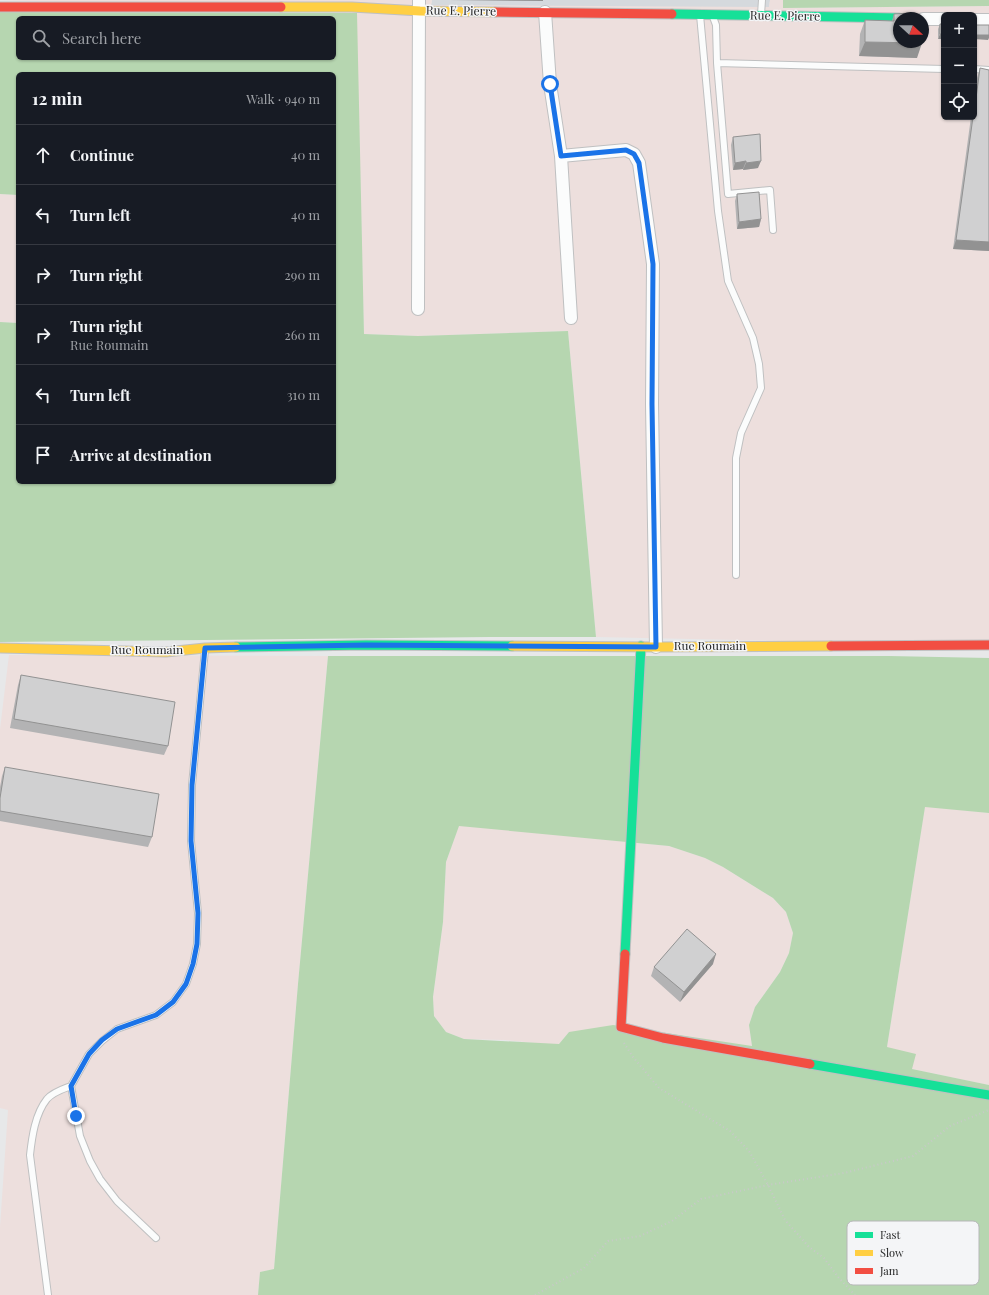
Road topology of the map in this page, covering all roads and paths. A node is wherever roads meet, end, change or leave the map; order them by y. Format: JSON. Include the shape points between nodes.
{"nodes":[{"id":1,"x":762,"y":0,"type":"edge"},
{"id":2,"x":419,"y":5,"type":"edge"},
{"id":3,"x":0,"y":7,"type":"edge"},
{"id":4,"x":545,"y":12,"type":"junction"},
{"id":5,"x":700,"y":15,"type":"junction"},
{"id":6,"x":713,"y":15,"type":"junction"},
{"id":7,"x":761,"y":15,"type":"junction"},
{"id":8,"x":893,"y":18,"type":"edge"},
{"id":9,"x":929,"y":19,"type":"edge"},
{"id":10,"x":941,"y":19,"type":"edge"},
{"id":11,"x":977,"y":20,"type":"edge"},
{"id":12,"x":989,"y":20,"type":"edge"},
{"id":13,"x":717,"y":63,"type":"junction"},
{"id":14,"x":941,"y":69,"type":"edge"},
{"id":15,"x":977,"y":69,"type":"edge"},
{"id":16,"x":989,"y":70,"type":"edge"},
{"id":17,"x":561,"y":156,"type":"junction"},
{"id":18,"x":773,"y":230,"type":"dead end"},
{"id":19,"x":418,"y":309,"type":"dead end"},
{"id":20,"x":571,"y":318,"type":"dead end"},
{"id":21,"x":736,"y":575,"type":"dead end"},
{"id":22,"x":989,"y":645,"type":"edge"},
{"id":23,"x":641,"y":646,"type":"junction"},
{"id":24,"x":656,"y":647,"type":"junction"},
{"id":25,"x":0,"y":648,"type":"edge"},
{"id":26,"x":205,"y":648,"type":"junction"},
{"id":27,"x":626,"y":1028,"type":"junction"},
{"id":28,"x":71,"y":1086,"type":"junction"},
{"id":29,"x":989,"y":1095,"type":"edge"},
{"id":30,"x":989,"y":1110,"type":"edge"},
{"id":31,"x":768,"y":1185,"type":"junction"},
{"id":32,"x":156,"y":1238,"type":"dead end"},
{"id":33,"x":48,"y":1295,"type":"edge"},
{"id":34,"x":535,"y":1295,"type":"edge"},
{"id":35,"x":855,"y":1295,"type":"edge"}],
"edges":[{"from":1,"to":7,"type":"lane"},
{"from":2,"to":3,"type":"street","name":"Rue E. Pierre"},
{"from":2,"to":4,"type":"street","name":"Rue E. Pierre"},
{"from":2,"to":19,"type":"street"},
{"from":4,"to":5,"type":"street","name":"Rue E. Pierre"},
{"from":4,"to":17,"type":"street","via":[[550,84]]},
{"from":5,"to":6,"type":"street","name":"Rue E. Pierre"},
{"from":5,"to":21,"type":"lane","via":[[718,211],[728,281],[753,338],[761,388],[741,433],[736,458]]},
{"from":6,"to":7,"type":"street","name":"Rue E. Pierre"},
{"from":6,"to":13,"type":"lane","via":[[716,25]]},
{"from":7,"to":8,"type":"street","name":"Rue E. Pierre"},
{"from":9,"to":10,"type":"street"},
{"from":11,"to":12,"type":"street"},
{"from":13,"to":14,"type":"lane"},
{"from":13,"to":18,"type":"lane","via":[[728,194],[770,190]]},
{"from":15,"to":16,"type":"lane"},
{"from":17,"to":20,"type":"street"},
{"from":17,"to":24,"type":"street","via":[[626,150],[634,154],[639,163],[653,264],[652,428]]},
{"from":22,"to":24,"type":"street","name":"Rue Roumain"},
{"from":23,"to":24,"type":"street","name":"Rue Roumain"},
{"from":23,"to":26,"type":"street","name":"Rue Roumain","via":[[366,645]]},
{"from":23,"to":27,"type":"street","via":[[621,1027]]},
{"from":25,"to":26,"type":"street","name":"Rue Roumain","via":[[166,652]]},
{"from":26,"to":28,"type":"lane","via":[[192,785],[191,841],[198,913],[197,944],[193,964],[186,984],[173,1002],[156,1015],[117,1029],[102,1040],[89,1054]]},
{"from":27,"to":29,"type":"street","via":[[663,1038]]},
{"from":27,"to":31,"type":"path","via":[[623,1042],[659,1088],[730,1131],[749,1151]]},
{"from":28,"to":32,"type":"lane","via":[[80,1136],[100,1179],[117,1201]]},
{"from":28,"to":33,"type":"lane","via":[[53,1094],[42,1106],[34,1127],[30,1155]]},
{"from":30,"to":31,"type":"path","via":[[950,1126],[913,1156],[844,1173]]},
{"from":31,"to":34,"type":"path","via":[[701,1199],[672,1221],[640,1236],[608,1241],[584,1268]]},
{"from":31,"to":35,"type":"path","via":[[786,1220],[809,1247],[824,1258]]}]}
